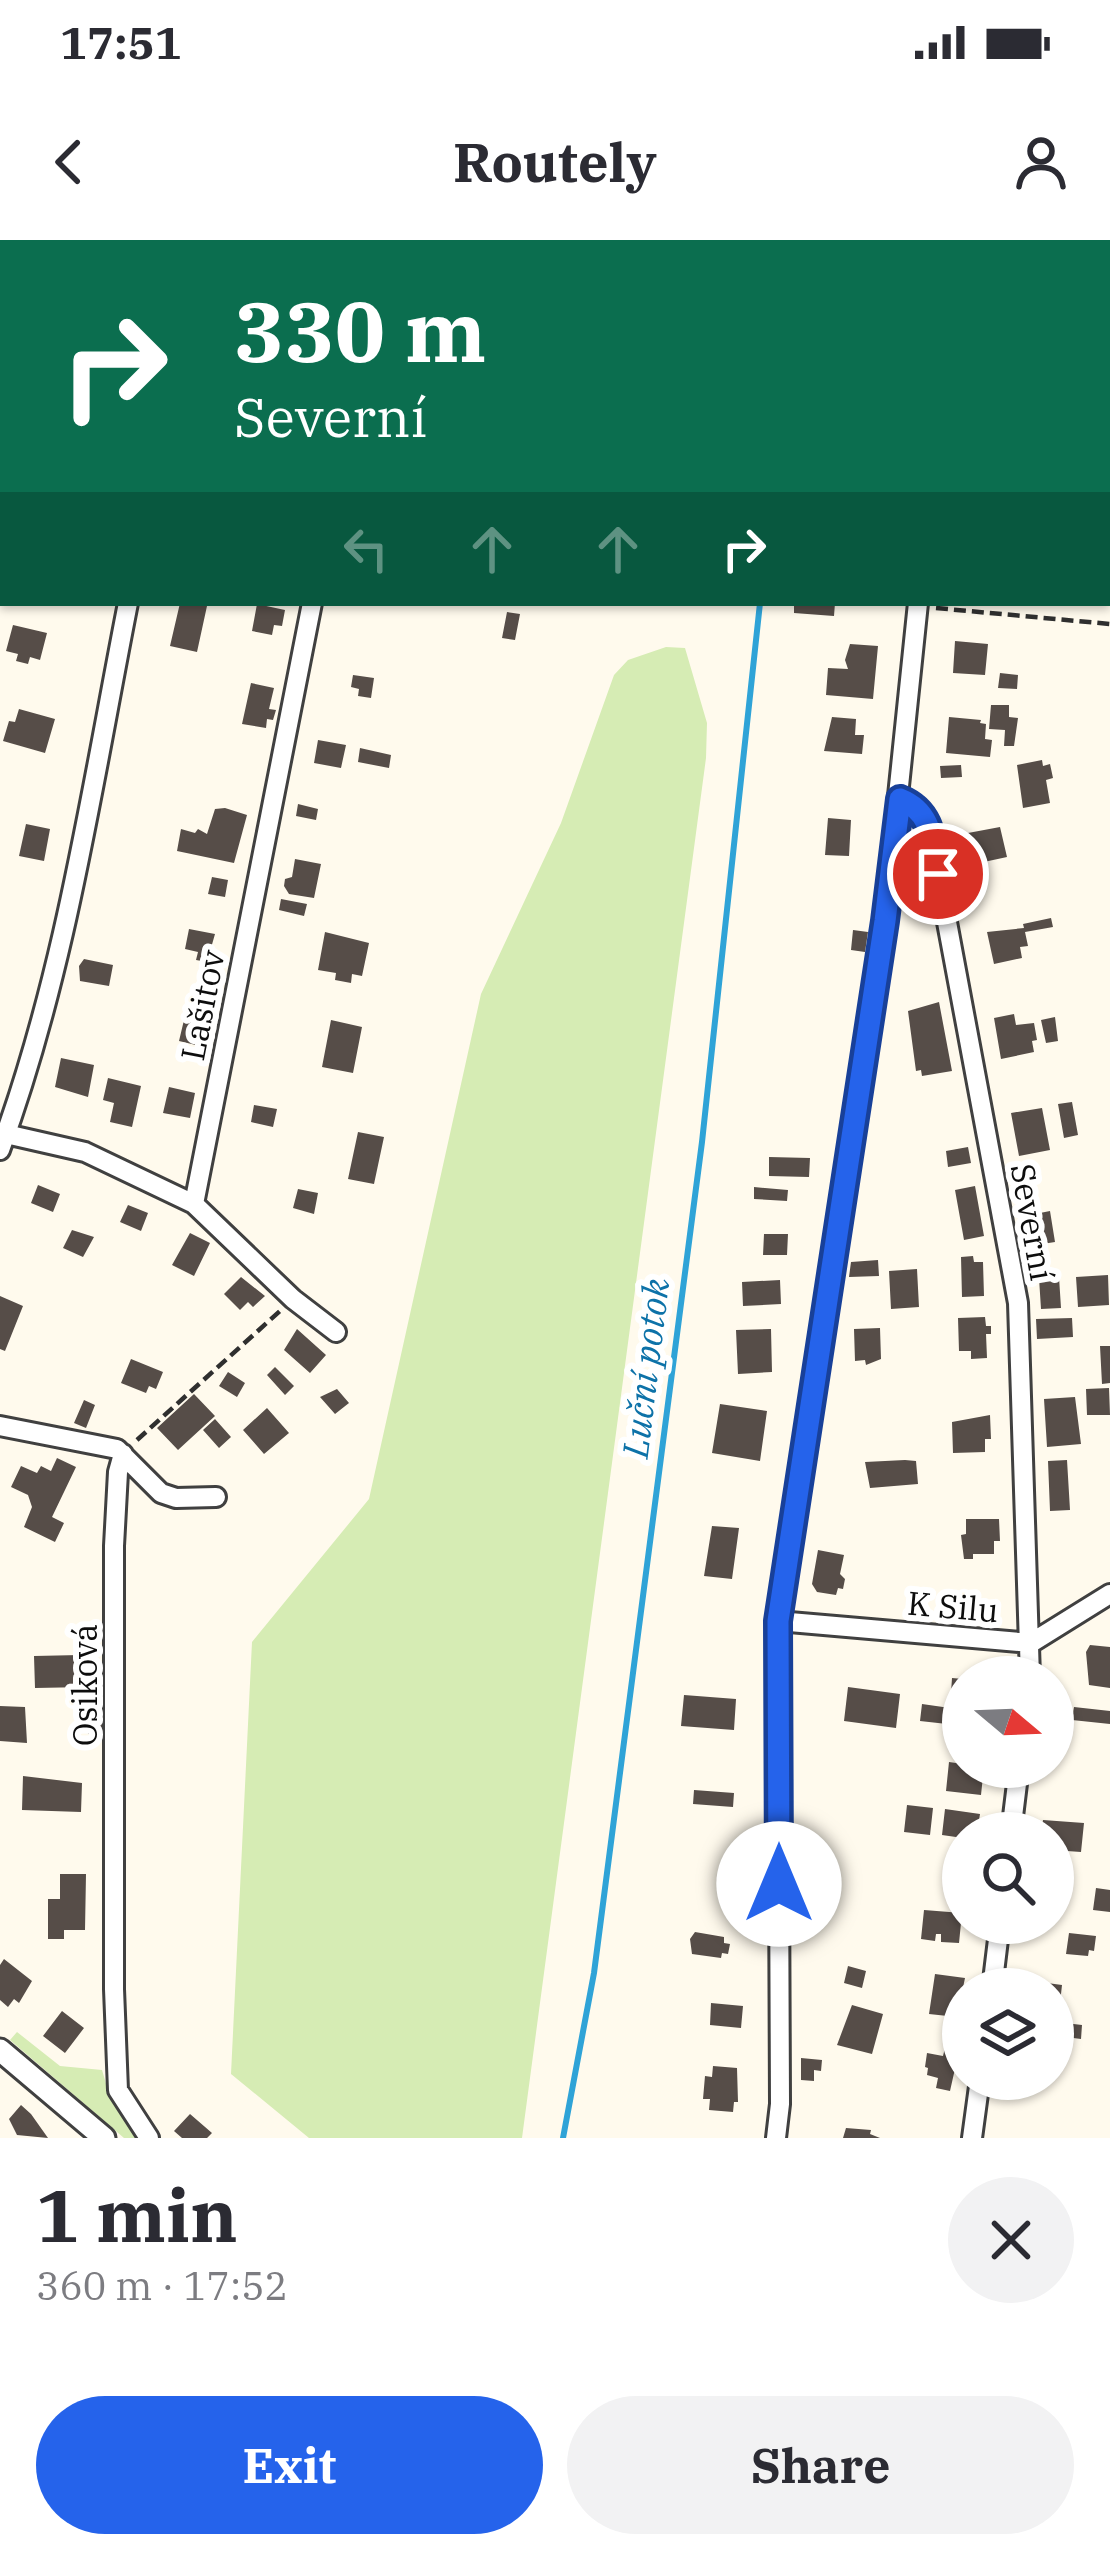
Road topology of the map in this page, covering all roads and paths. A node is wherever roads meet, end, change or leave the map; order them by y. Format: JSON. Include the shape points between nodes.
{"nodes":[{"id":1,"x":127,"y":606,"type":"edge"},
{"id":2,"x":311,"y":606,"type":"edge"},
{"id":3,"x":918,"y":606,"type":"edge"},
{"id":4,"x":928,"y":606,"type":"edge"},
{"id":5,"x":1110,"y":624,"type":"edge"},
{"id":6,"x":900,"y":799,"type":"junction"},
{"id":7,"x":3,"y":1142,"type":"edge"},
{"id":8,"x":194,"y":1204,"type":"junction"},
{"id":9,"x":293,"y":1299,"type":"junction"},
{"id":10,"x":336,"y":1332,"type":"dead end"},
{"id":11,"x":0,"y":1426,"type":"edge"},
{"id":12,"x":123,"y":1454,"type":"junction"},
{"id":13,"x":216,"y":1497,"type":"dead end"},
{"id":14,"x":1110,"y":1594,"type":"edge"},
{"id":15,"x":778,"y":1621,"type":"junction"},
{"id":16,"x":1030,"y":1642,"type":"junction"},
{"id":17,"x":1030,"y":1656,"type":"edge"},
{"id":18,"x":0,"y":2050,"type":"edge"},
{"id":19,"x":977,"y":2100,"type":"edge"},
{"id":20,"x":104,"y":2138,"type":"edge"},
{"id":21,"x":149,"y":2138,"type":"edge"},
{"id":22,"x":776,"y":2138,"type":"edge"},
{"id":23,"x":972,"y":2138,"type":"edge"}],
"edges":[{"from":1,"to":7,"type":"street","via":[[62,939]]},
{"from":2,"to":8,"type":"street","name":"Lašitov"},
{"from":3,"to":6,"type":"street"},
{"from":4,"to":5,"type":"path"},
{"from":6,"to":15,"type":"street"},
{"from":6,"to":16,"type":"street","name":"Severní","via":[[917,806],[930,830],[1018,1304]]},
{"from":7,"to":8,"type":"street","via":[[85,1152]]},
{"from":8,"to":9,"type":"street"},
{"from":9,"to":10,"type":"street"},
{"from":9,"to":12,"type":"path"},
{"from":11,"to":12,"type":"street"},
{"from":12,"to":13,"type":"street","via":[[161,1493]]},
{"from":12,"to":21,"type":"street","name":"Osiková","via":[[114,1546],[114,1989],[118,2090]]},
{"from":14,"to":16,"type":"street","name":"K Silu"},
{"from":15,"to":16,"type":"street","name":"K Silu"},
{"from":15,"to":22,"type":"street"},
{"from":16,"to":17,"type":"street","name":"Severní"},
{"from":18,"to":20,"type":"street"},
{"from":19,"to":23,"type":"street"}]}
